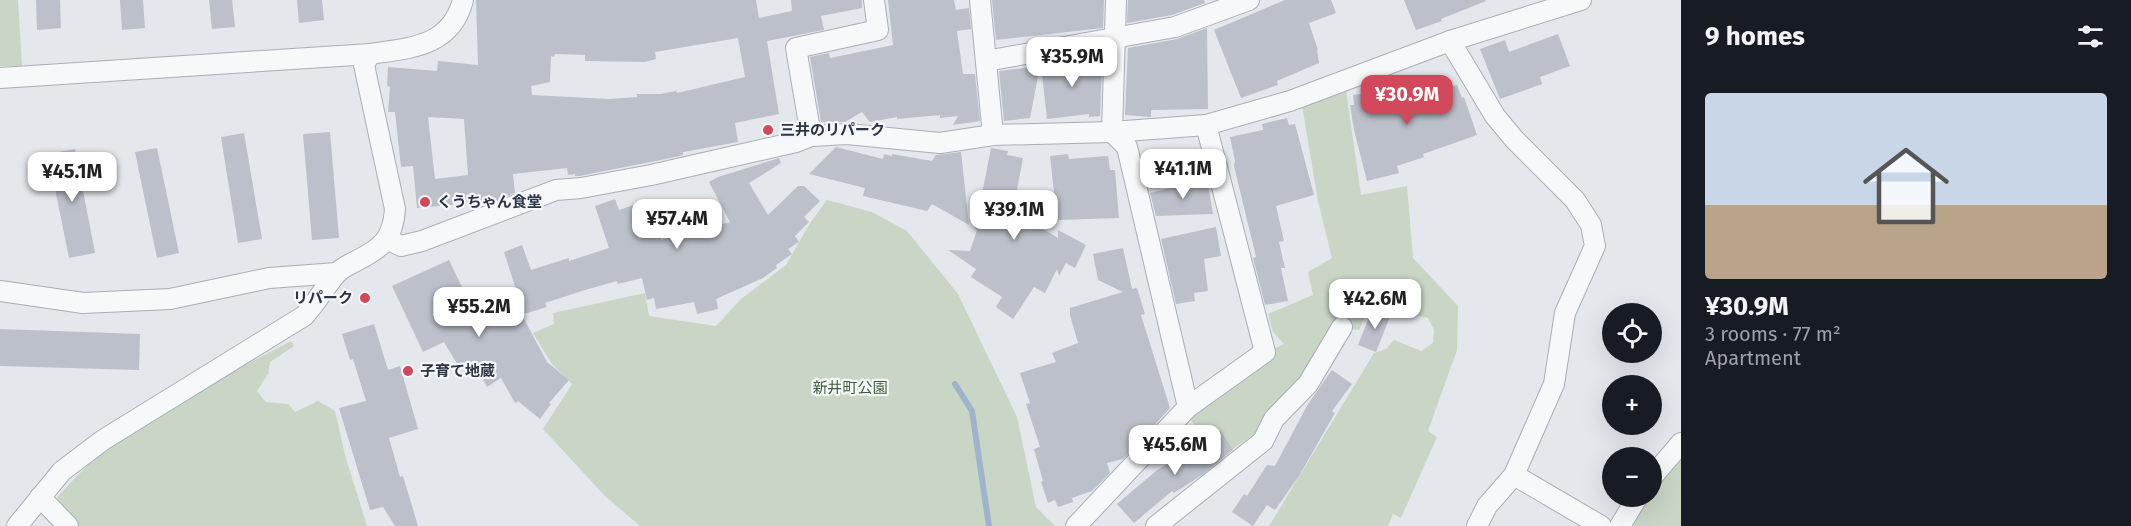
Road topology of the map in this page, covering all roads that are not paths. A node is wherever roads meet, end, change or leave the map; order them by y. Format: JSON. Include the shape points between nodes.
{"nodes":[{"id":1,"x":463,"y":0,"type":"edge"},
{"id":2,"x":874,"y":0,"type":"edge"},
{"id":3,"x":981,"y":0,"type":"edge"},
{"id":4,"x":1116,"y":0,"type":"edge"},
{"id":5,"x":1249,"y":0,"type":"edge"},
{"id":6,"x":1581,"y":0,"type":"edge"},
{"id":7,"x":1215,"y":6,"type":"edge"},
{"id":8,"x":1114,"y":39,"type":"junction"},
{"id":9,"x":1450,"y":41,"type":"junction"},
{"id":10,"x":370,"y":54,"type":"junction"},
{"id":11,"x":986,"y":61,"type":"junction"},
{"id":12,"x":0,"y":78,"type":"edge"},
{"id":13,"x":1206,"y":125,"type":"junction"},
{"id":14,"x":1112,"y":132,"type":"junction"},
{"id":15,"x":993,"y":135,"type":"junction"},
{"id":16,"x":812,"y":136,"type":"junction"},
{"id":17,"x":387,"y":239,"type":"junction"},
{"id":18,"x":337,"y":273,"type":"junction"},
{"id":19,"x":0,"y":291,"type":"edge"},
{"id":20,"x":1342,"y":327,"type":"dead end"},
{"id":21,"x":1188,"y":407,"type":"junction"},
{"id":22,"x":1681,"y":443,"type":"edge"},
{"id":23,"x":1662,"y":465,"type":"edge"},
{"id":24,"x":1514,"y":475,"type":"junction"},
{"id":25,"x":40,"y":497,"type":"junction"},
{"id":26,"x":1631,"y":507,"type":"edge"},
{"id":27,"x":17,"y":526,"type":"edge"},
{"id":28,"x":68,"y":526,"type":"edge"},
{"id":29,"x":1076,"y":526,"type":"edge"},
{"id":30,"x":1156,"y":526,"type":"edge"},
{"id":31,"x":1477,"y":526,"type":"edge"},
{"id":32,"x":1601,"y":526,"type":"edge"},
{"id":33,"x":1620,"y":526,"type":"edge"}],
"edges":[{"from":1,"to":10,"type":"street","via":[[453,23],[439,37],[423,45]]},
{"from":2,"to":16,"type":"street","via":[[878,30],[796,48]]},
{"from":3,"to":11,"type":"street"},
{"from":4,"to":8,"type":"street"},
{"from":5,"to":7,"type":"street"},
{"from":6,"to":9,"type":"street"},
{"from":7,"to":8,"type":"street","via":[[1175,27]]},
{"from":8,"to":11,"type":"street"},
{"from":8,"to":14,"type":"street"},
{"from":9,"to":13,"type":"street","via":[[1290,101]]},
{"from":9,"to":24,"type":"street","via":[[1495,116],[1575,200],[1591,225],[1595,246],[1565,313],[1554,384]]},
{"from":10,"to":12,"type":"street"},
{"from":10,"to":17,"type":"street","via":[[364,65],[395,209],[394,226]]},
{"from":11,"to":15,"type":"street"},
{"from":13,"to":14,"type":"street"},
{"from":13,"to":21,"type":"street","via":[[1265,352]]},
{"from":14,"to":15,"type":"street"},
{"from":14,"to":21,"type":"street","via":[[1126,147]]},
{"from":15,"to":16,"type":"street","via":[[940,144],[847,134]]},
{"from":16,"to":17,"type":"street","via":[[651,175],[556,190],[422,241],[401,246]]},
{"from":17,"to":18,"type":"street","via":[[377,250]]},
{"from":18,"to":19,"type":"street","via":[[269,278],[170,299],[83,303]]},
{"from":18,"to":25,"type":"street","via":[[304,316],[103,440],[62,471]]},
{"from":20,"to":30,"type":"street","via":[[1308,384],[1274,419],[1263,441]]},
{"from":21,"to":29,"type":"street"},
{"from":22,"to":23,"type":"street"},
{"from":24,"to":31,"type":"street","via":[[1487,506]]},
{"from":24,"to":32,"type":"street"},
{"from":25,"to":27,"type":"street"},
{"from":25,"to":28,"type":"street"},
{"from":26,"to":33,"type":"street"}]}
